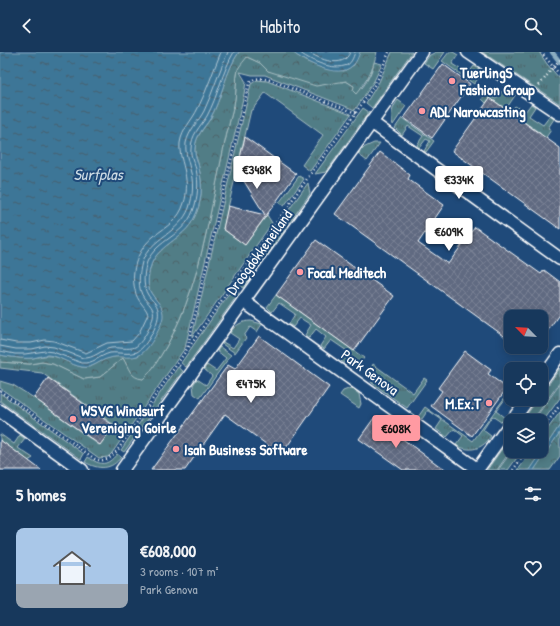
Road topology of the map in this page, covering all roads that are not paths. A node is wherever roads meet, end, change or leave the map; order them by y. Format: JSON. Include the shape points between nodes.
{"nodes":[{"id":1,"x":422,"y":52,"type":"edge"},
{"id":2,"x":468,"y":52,"type":"edge"},
{"id":3,"x":560,"y":114,"type":"edge"},
{"id":4,"x":371,"y":122,"type":"junction"},
{"id":5,"x":560,"y":258,"type":"edge"},
{"id":6,"x":243,"y":301,"type":"junction"},
{"id":7,"x":560,"y":354,"type":"edge"},
{"id":8,"x":548,"y":371,"type":"edge"},
{"id":9,"x":0,"y":411,"type":"edge"},
{"id":10,"x":504,"y":433,"type":"edge"},
{"id":11,"x":82,"y":470,"type":"edge"},
{"id":12,"x":122,"y":470,"type":"edge"},
{"id":13,"x":477,"y":470,"type":"edge"}],
"edges":[{"from":1,"to":4,"type":"street","name":"Droogdokkeneiland"},
{"from":2,"to":3,"type":"street"},
{"from":4,"to":5,"type":"street"},
{"from":4,"to":6,"type":"street","name":"Droogdokkeneiland"},
{"from":6,"to":12,"type":"street","name":"Droogdokkeneiland"},
{"from":6,"to":13,"type":"street","name":"Park Genova"},
{"from":7,"to":8,"type":"street"},
{"from":9,"to":11,"type":"street"},
{"from":10,"to":13,"type":"street"}]}
